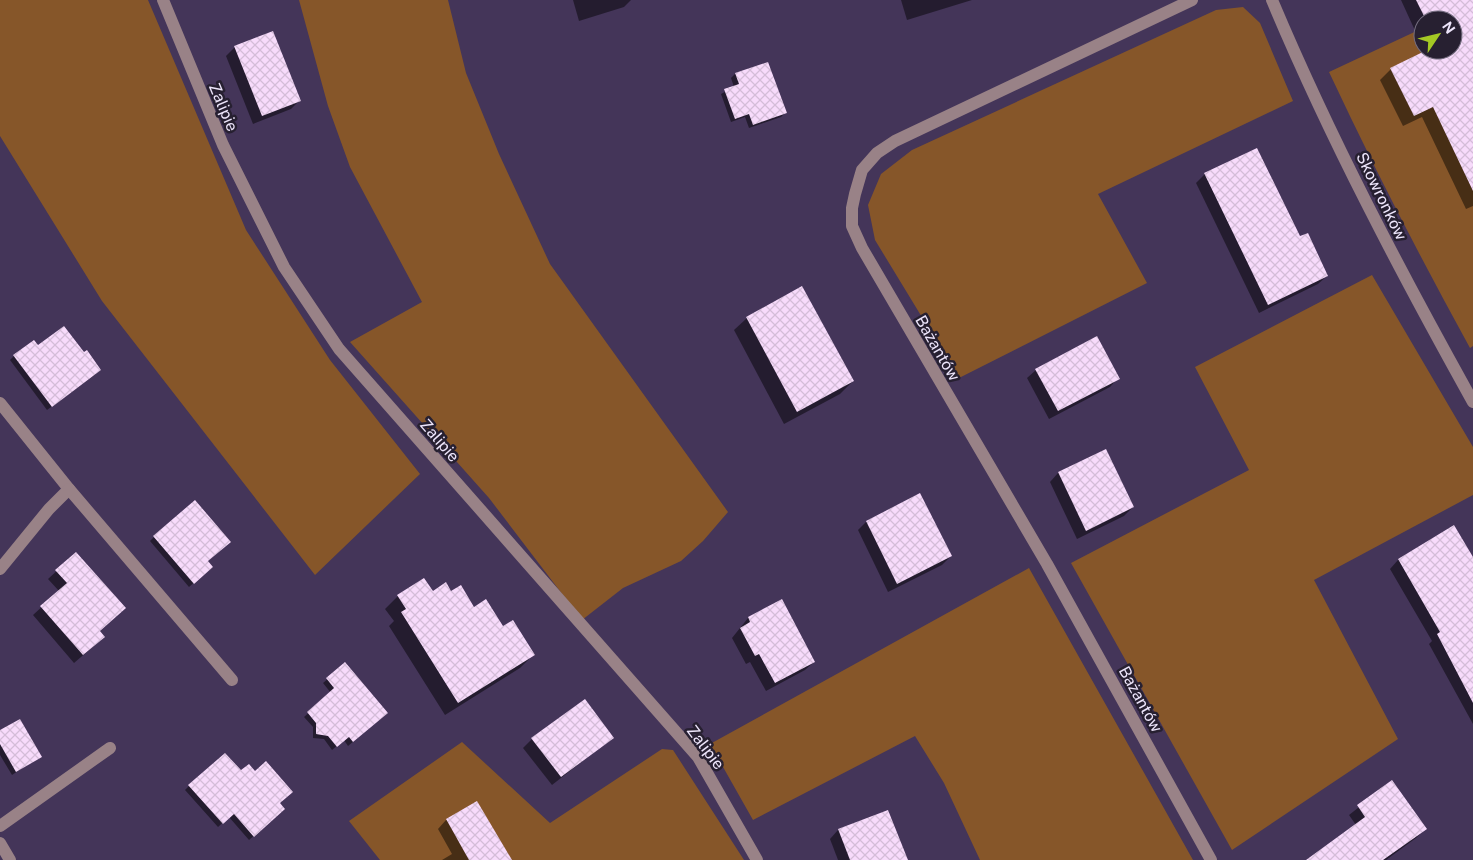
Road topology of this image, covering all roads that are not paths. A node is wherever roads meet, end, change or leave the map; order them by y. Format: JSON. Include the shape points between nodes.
{"nodes":[{"id":1,"x":163,"y":0,"type":"edge"},
{"id":2,"x":1192,"y":0,"type":"edge"},
{"id":3,"x":1272,"y":0,"type":"edge"},
{"id":4,"x":1473,"y":402,"type":"edge"},
{"id":5,"x":0,"y":403,"type":"edge"},
{"id":6,"x":69,"y":489,"type":"junction"},
{"id":7,"x":0,"y":569,"type":"edge"},
{"id":8,"x":232,"y":680,"type":"dead end"},
{"id":9,"x":110,"y":748,"type":"dead end"},
{"id":10,"x":0,"y":826,"type":"edge"},
{"id":11,"x":0,"y":843,"type":"edge"},
{"id":12,"x":10,"y":860,"type":"edge"},
{"id":13,"x":757,"y":860,"type":"edge"},
{"id":14,"x":1212,"y":860,"type":"edge"}],
"edges":[{"from":1,"to":13,"type":"street","name":"Zalipie","via":[[223,145],[284,267],[339,349],[698,758]]},
{"from":2,"to":14,"type":"street","name":"Bażantów","via":[[895,141],[877,153],[862,170],[852,208],[852,226],[936,377],[1047,564]]},
{"from":3,"to":4,"type":"street","name":"Skowronków","via":[[1355,179]]},
{"from":5,"to":6,"type":"street"},
{"from":6,"to":7,"type":"street","via":[[48,509]]},
{"from":6,"to":8,"type":"street"},
{"from":9,"to":10,"type":"street"},
{"from":11,"to":12,"type":"street"}]}
